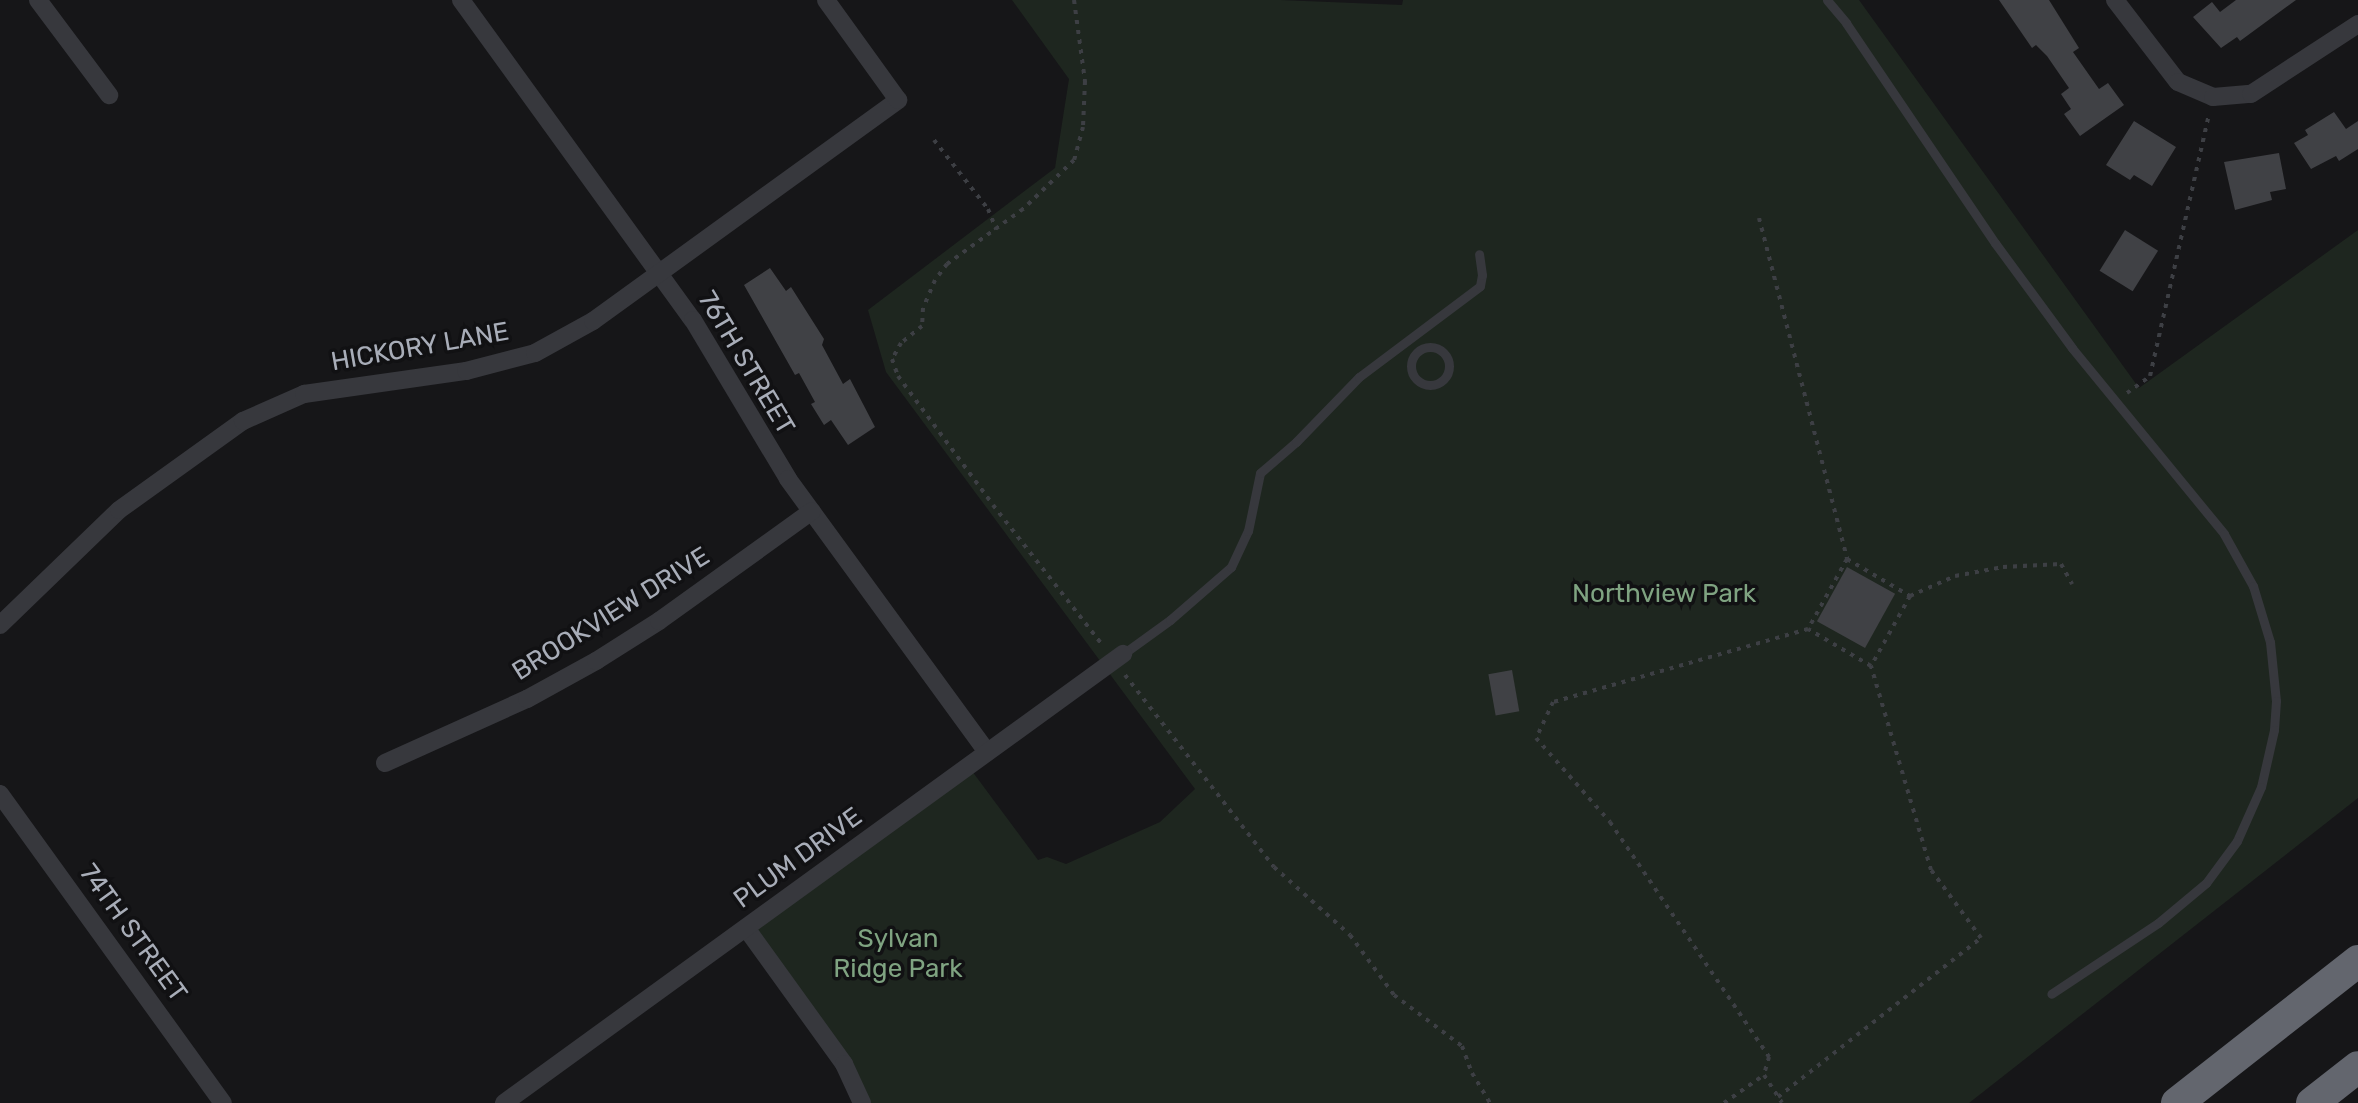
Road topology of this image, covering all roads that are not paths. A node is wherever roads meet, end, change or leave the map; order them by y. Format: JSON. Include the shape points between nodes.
{"nodes":[{"id":1,"x":38,"y":0,"type":"edge"},
{"id":2,"x":461,"y":0,"type":"edge"},
{"id":3,"x":826,"y":0,"type":"edge"},
{"id":4,"x":1827,"y":0,"type":"edge"},
{"id":5,"x":2115,"y":0,"type":"edge"},
{"id":6,"x":2358,"y":24,"type":"edge"},
{"id":7,"x":109,"y":95,"type":"dead end"},
{"id":8,"x":1479,"y":254,"type":"dead end"},
{"id":9,"x":658,"y":273,"type":"junction"},
{"id":10,"x":1410,"y":340,"type":"junction"},
{"id":11,"x":1418,"y":351,"type":"junction"},
{"id":12,"x":812,"y":511,"type":"junction"},
{"id":13,"x":0,"y":625,"type":"edge"},
{"id":14,"x":1118,"y":657,"type":"joint"},
{"id":15,"x":987,"y":752,"type":"junction"},
{"id":16,"x":385,"y":763,"type":"dead end"},
{"id":17,"x":0,"y":794,"type":"edge"},
{"id":18,"x":746,"y":928,"type":"junction"},
{"id":19,"x":2358,"y":961,"type":"edge"},
{"id":20,"x":2051,"y":994,"type":"dead end"},
{"id":21,"x":2358,"y":1067,"type":"edge"},
{"id":22,"x":223,"y":1103,"type":"edge"},
{"id":23,"x":504,"y":1103,"type":"edge"},
{"id":24,"x":862,"y":1103,"type":"edge"},
{"id":25,"x":2177,"y":1103,"type":"edge"},
{"id":26,"x":2312,"y":1103,"type":"edge"}],
"edges":[{"from":1,"to":7,"type":"street"},
{"from":2,"to":9,"type":"street","name":"76TH STREET"},
{"from":3,"to":9,"type":"street","name":"HICKORY LANE","via":[[898,100]]},
{"from":4,"to":20,"type":"lane","via":[[1995,243],[2224,534],[2253,586],[2270,642],[2274,730],[2261,787],[2237,841],[2206,883],[2158,923]]},
{"from":5,"to":6,"type":"street","via":[[2178,82],[2213,97],[2251,94]]},
{"from":8,"to":10,"type":"lane","via":[[1480,286]]},
{"from":9,"to":12,"type":"street","name":"76TH STREET"},
{"from":9,"to":13,"type":"street","name":"HICKORY LANE","via":[[582,328],[535,353],[466,371],[344,385],[271,406],[180,463],[119,510]]},
{"from":10,"to":11,"type":"lane"},
{"from":10,"to":14,"type":"lane","via":[[1359,377],[1260,473],[1248,531],[1231,567]]},
{"from":11,"to":11,"type":"lane","via":[[1434,347],[1445,354],[1447,373],[1438,384],[1415,379],[1410,364]]},
{"from":12,"to":15,"type":"street","name":"76TH STREET"},
{"from":12,"to":16,"type":"street","name":"BROOKVIEW DRIVE","via":[[596,661],[527,699]]},
{"from":14,"to":15,"type":"street","name":"PLUM DRIVE"},
{"from":15,"to":18,"type":"street","name":"PLUM DRIVE"},
{"from":17,"to":22,"type":"street","name":"74TH STREET"},
{"from":18,"to":23,"type":"street","name":"PLUM DRIVE"},
{"from":18,"to":24,"type":"street","via":[[839,1056]]},
{"from":19,"to":25,"type":"highway"},
{"from":21,"to":26,"type":"highway"}]}
